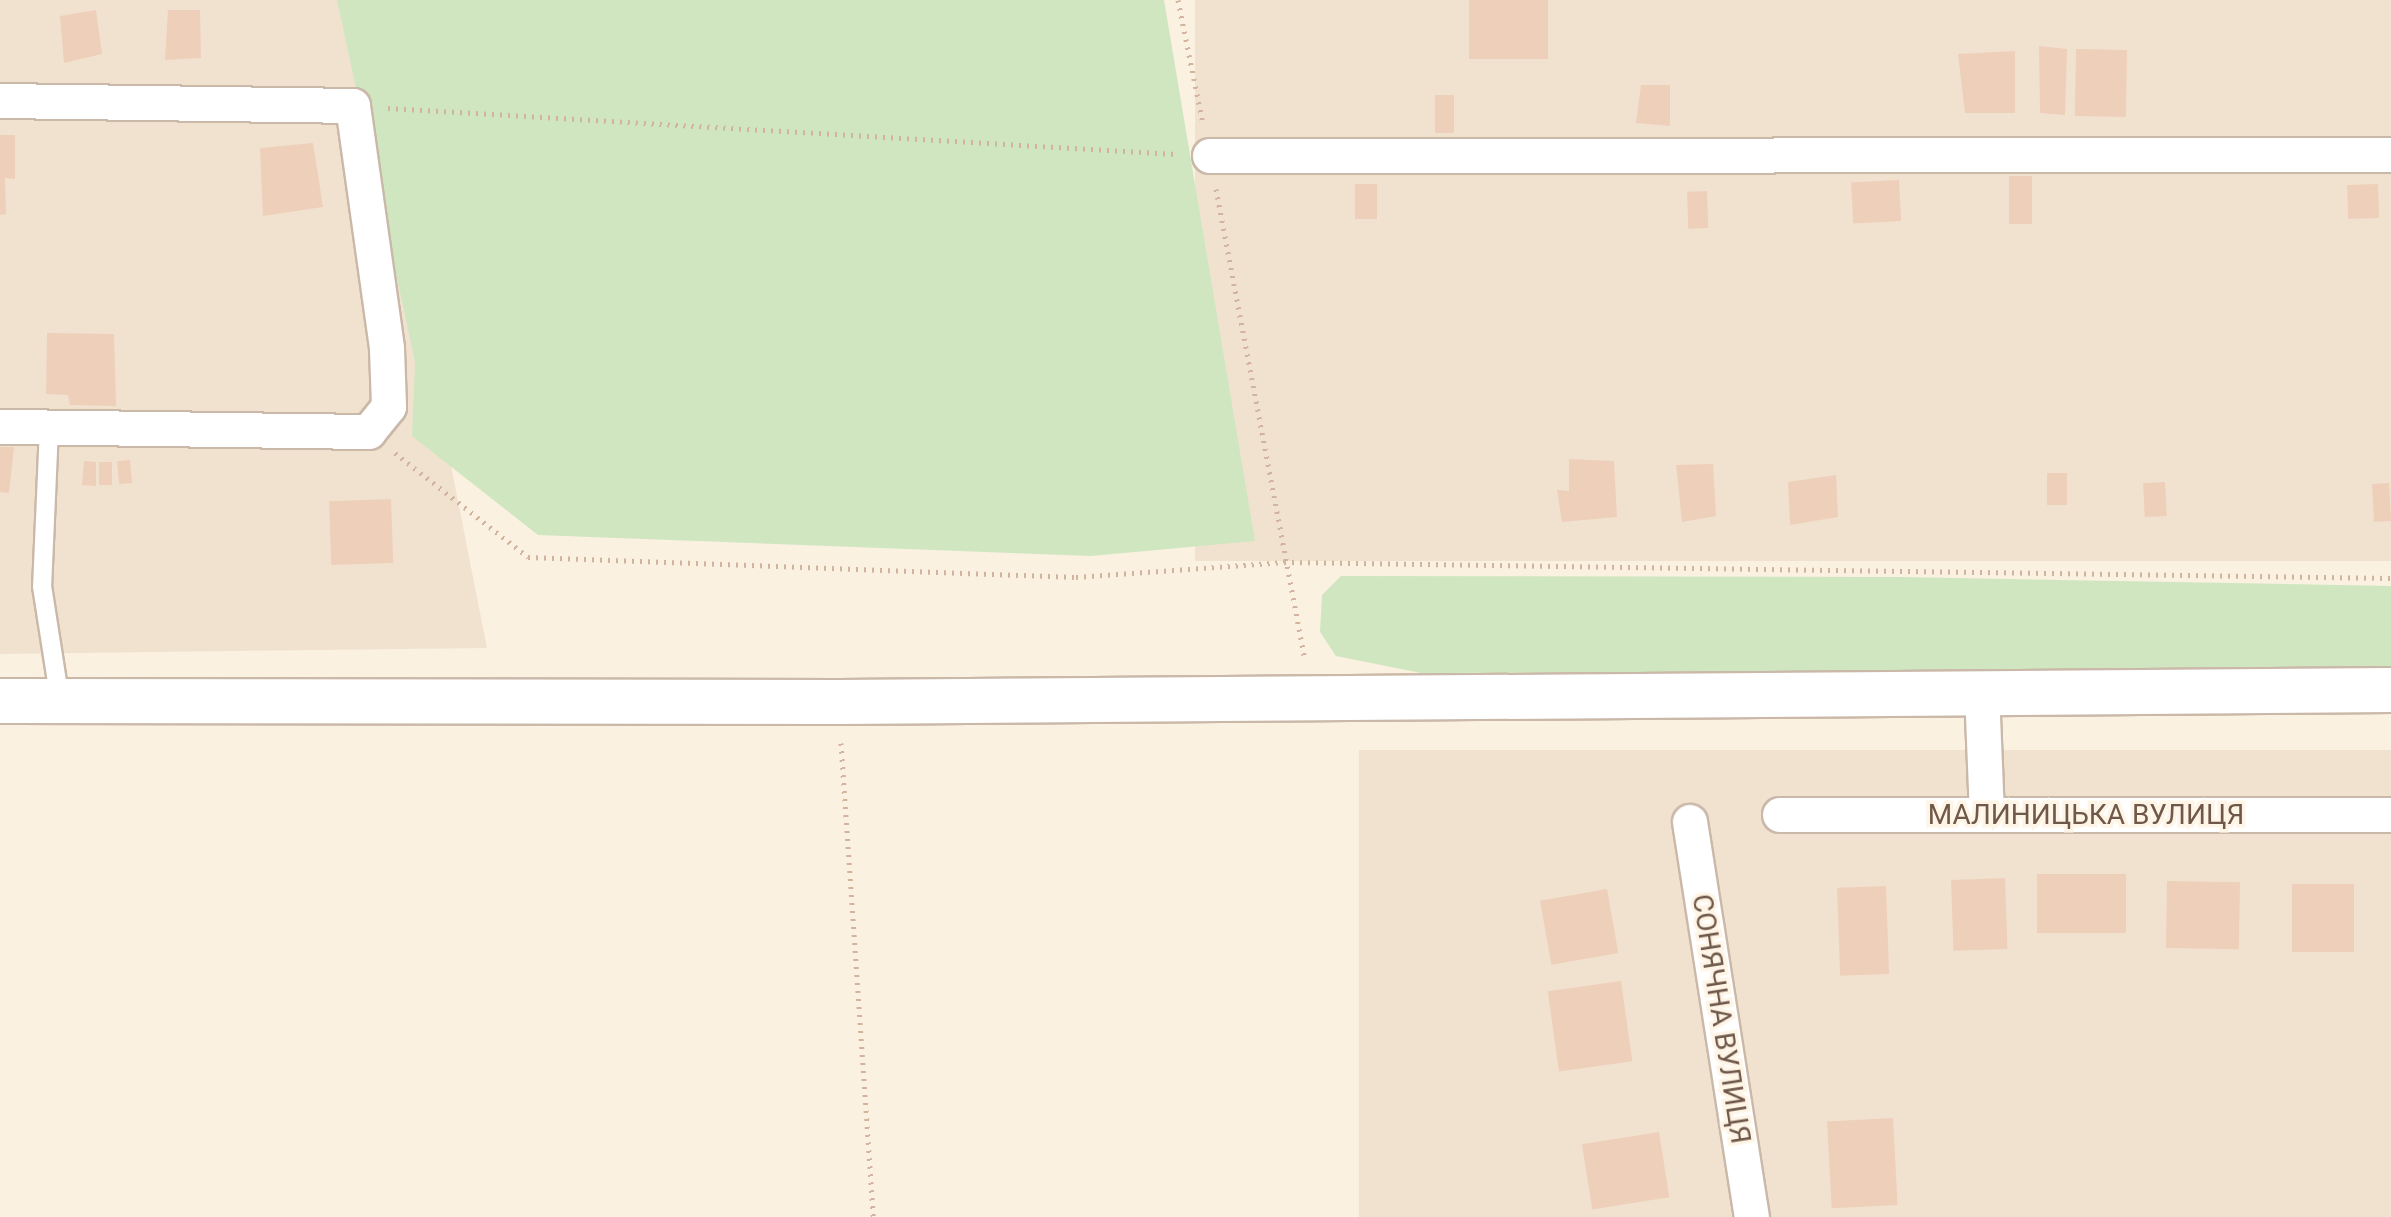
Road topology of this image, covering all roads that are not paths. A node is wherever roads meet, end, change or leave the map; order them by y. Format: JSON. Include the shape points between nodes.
{"nodes":[{"id":1,"x":0,"y":101,"type":"edge"},
{"id":2,"x":2391,"y":155,"type":"edge"},
{"id":3,"x":1210,"y":156,"type":"road end"},
{"id":4,"x":0,"y":427,"type":"edge"},
{"id":5,"x":49,"y":428,"type":"junction"},
{"id":6,"x":2391,"y":690,"type":"edge"},
{"id":7,"x":1982,"y":691,"type":"junction"},
{"id":8,"x":0,"y":701,"type":"edge"},
{"id":9,"x":60,"y":701,"type":"junction"},
{"id":10,"x":1780,"y":815,"type":"dead end"},
{"id":11,"x":1987,"y":815,"type":"junction"},
{"id":12,"x":2391,"y":815,"type":"edge"},
{"id":13,"x":1690,"y":822,"type":"dead end"},
{"id":14,"x":1752,"y":1217,"type":"edge"}],
"edges":[{"from":1,"to":5,"type":"street","via":[[353,106],[387,349],[389,407],[369,432]]},
{"from":2,"to":3,"type":"street"},
{"from":4,"to":5,"type":"street"},
{"from":5,"to":9,"type":"lane","via":[[42,586]]},
{"from":6,"to":7,"type":"street"},
{"from":7,"to":9,"type":"street","via":[[840,702]]},
{"from":7,"to":11,"type":"street"},
{"from":8,"to":9,"type":"street"},
{"from":10,"to":11,"type":"street","name":"МАЛИНИЦЬКА ВУЛИЦЯ"},
{"from":11,"to":12,"type":"street","name":"МАЛИНИЦЬКА ВУЛИЦЯ"},
{"from":13,"to":14,"type":"street","name":"СОНЯЧНА ВУЛИЦЯ"}]}
